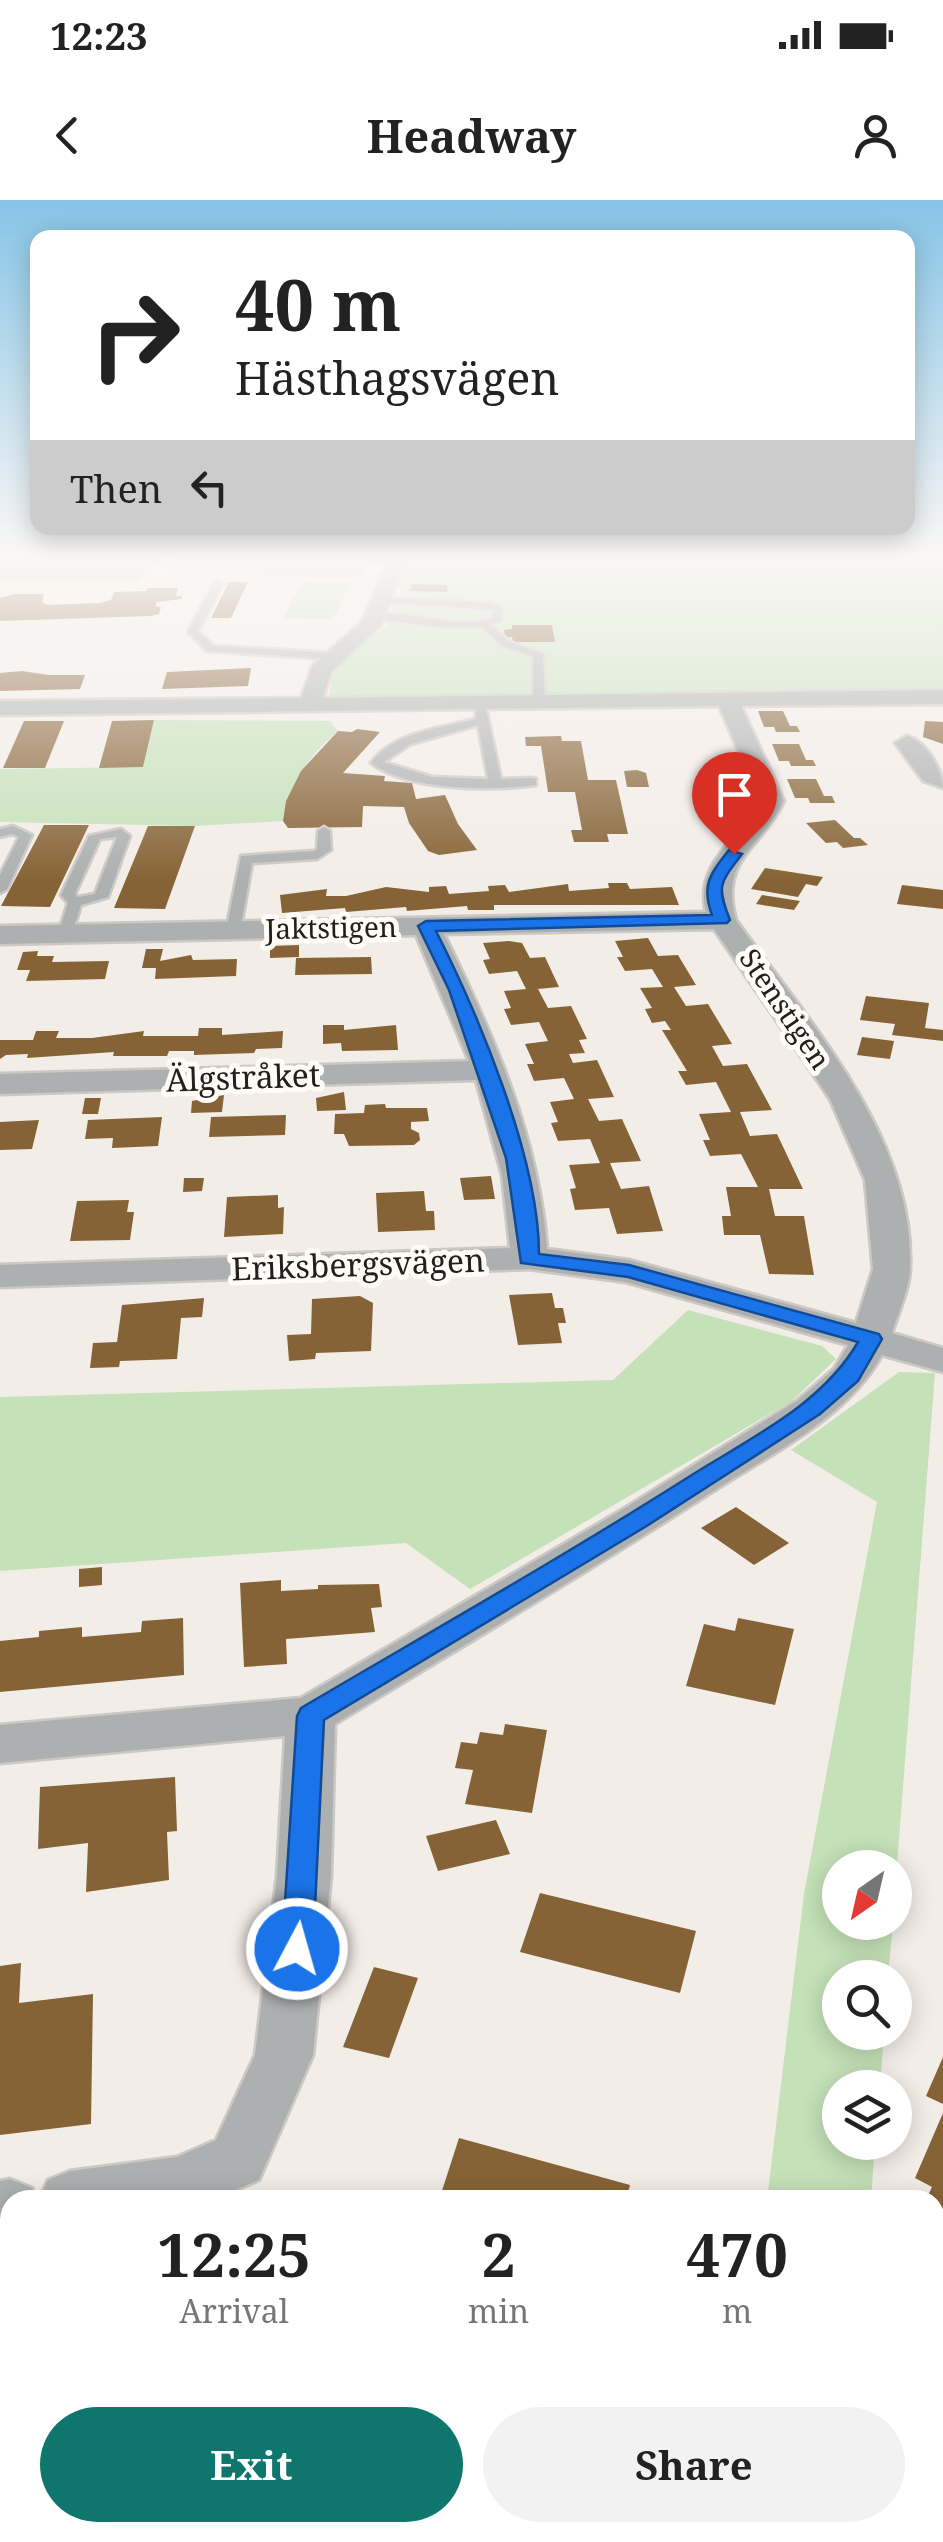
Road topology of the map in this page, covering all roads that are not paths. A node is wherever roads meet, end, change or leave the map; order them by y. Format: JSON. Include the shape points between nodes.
{"nodes":[{"id":1,"x":326,"y":663,"type":"edge"},
{"id":2,"x":538,"y":663,"type":"edge"},
{"id":3,"x":943,"y":698,"type":"edge"},
{"id":4,"x":727,"y":700,"type":"junction"},
{"id":5,"x":539,"y":702,"type":"junction"},
{"id":6,"x":310,"y":704,"type":"junction"},
{"id":7,"x":0,"y":708,"type":"edge"},
{"id":8,"x":480,"y":712,"type":"junction"},
{"id":9,"x":907,"y":743,"type":"dead end"},
{"id":10,"x":943,"y":781,"type":"edge"},
{"id":11,"x":495,"y":782,"type":"junction"},
{"id":12,"x":532,"y":782,"type":"dead end"},
{"id":13,"x":324,"y":831,"type":"dead end"},
{"id":14,"x":0,"y":833,"type":"edge"},
{"id":15,"x":0,"y":889,"type":"edge"},
{"id":16,"x":75,"y":902,"type":"junction"},
{"id":17,"x":722,"y":920,"type":"junction"},
{"id":18,"x":426,"y":926,"type":"junction"},
{"id":19,"x":233,"y":931,"type":"junction"},
{"id":20,"x":64,"y":934,"type":"junction"},
{"id":21,"x":0,"y":935,"type":"edge"},
{"id":22,"x":486,"y":1070,"type":"junction"},
{"id":23,"x":0,"y":1084,"type":"edge"},
{"id":24,"x":529,"y":1258,"type":"junction"},
{"id":25,"x":0,"y":1276,"type":"edge"},
{"id":26,"x":871,"y":1339,"type":"junction"},
{"id":27,"x":943,"y":1360,"type":"edge"},
{"id":28,"x":310,"y":1716,"type":"junction"},
{"id":29,"x":0,"y":1744,"type":"edge"},
{"id":30,"x":143,"y":2190,"type":"edge"}],
"edges":[{"from":1,"to":6,"type":"street"},
{"from":2,"to":5,"type":"lane"},
{"from":3,"to":4,"type":"street"},
{"from":4,"to":5,"type":"street"},
{"from":4,"to":17,"type":"street","name":"Stenstigen","via":[[772,801],[714,879],[712,895]]},
{"from":5,"to":8,"type":"street"},
{"from":6,"to":7,"type":"street"},
{"from":6,"to":8,"type":"street"},
{"from":8,"to":11,"type":"lane"},
{"from":8,"to":11,"type":"lane","via":[[394,746],[377,763],[425,780]]},
{"from":9,"to":10,"type":"street"},
{"from":11,"to":12,"type":"lane"},
{"from":13,"to":19,"type":"lane","via":[[324,850],[317,855],[246,859]]},
{"from":14,"to":15,"type":"lane","via":[[26,834]]},
{"from":16,"to":16,"type":"lane","via":[[102,897],[121,833],[95,836],[68,895]]},
{"from":16,"to":20,"type":"lane"},
{"from":17,"to":18,"type":"street","name":"Jaktstigen"},
{"from":17,"to":26,"type":"street","name":"Stenstigen","via":[[846,1099],[882,1180],[892,1269]]},
{"from":18,"to":19,"type":"street","name":"Jaktstigen"},
{"from":18,"to":22,"type":"street"},
{"from":19,"to":20,"type":"street","name":"Jaktstigen"},
{"from":20,"to":21,"type":"street","name":"Jaktstigen"},
{"from":22,"to":23,"type":"street","name":"Älgstråket"},
{"from":22,"to":24,"type":"street","via":[[516,1158]]},
{"from":24,"to":25,"type":"street","name":"Eriksbergsvägen"},
{"from":24,"to":26,"type":"street","name":"Eriksbergsvägen","via":[[629,1271]]},
{"from":26,"to":27,"type":"street","name":"Eriksbergsvägen"},
{"from":26,"to":28,"type":"street","name":"Stenstigen","via":[[850,1376],[812,1409]]},
{"from":28,"to":29,"type":"street"},
{"from":28,"to":30,"type":"street","via":[[304,1876],[284,2056],[238,2160],[179,2185]]}]}
